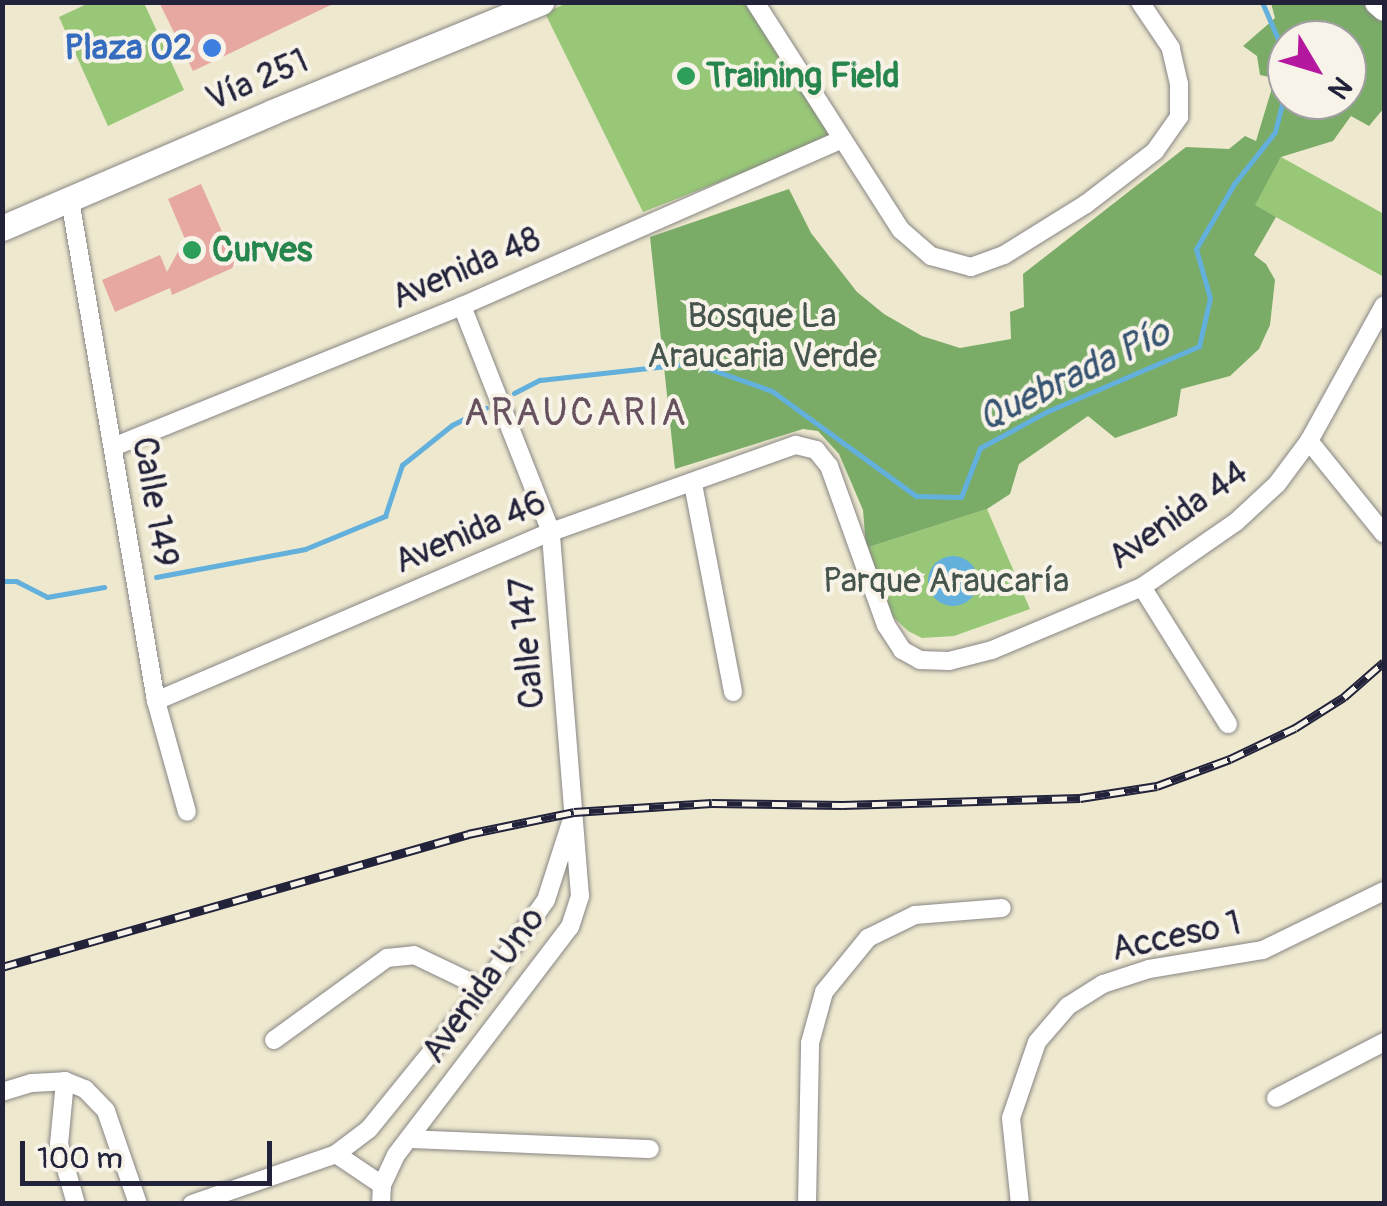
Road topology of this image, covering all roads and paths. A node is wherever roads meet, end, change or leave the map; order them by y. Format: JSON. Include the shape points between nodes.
{"nodes":[{"id":1,"x":541,"y":2,"type":"edge"},
{"id":2,"x":755,"y":2,"type":"edge"},
{"id":3,"x":1140,"y":2,"type":"edge"},
{"id":4,"x":1377,"y":2,"type":"edge"},
{"id":5,"x":1384,"y":8,"type":"edge"},
{"id":6,"x":841,"y":140,"type":"junction"},
{"id":7,"x":70,"y":200,"type":"junction"},
{"id":8,"x":2,"y":228,"type":"edge"},
{"id":9,"x":462,"y":306,"type":"junction"},
{"id":10,"x":1384,"y":306,"type":"edge"},
{"id":11,"x":1309,"y":442,"type":"junction"},
{"id":12,"x":113,"y":447,"type":"junction"},
{"id":13,"x":693,"y":484,"type":"junction"},
{"id":14,"x":551,"y":532,"type":"junction"},
{"id":15,"x":1384,"y":534,"type":"edge"},
{"id":16,"x":1142,"y":587,"type":"junction"},
{"id":17,"x":920,"y":660,"type":"joint"},
{"id":18,"x":732,"y":692,"type":"dead end"},
{"id":19,"x":156,"y":701,"type":"junction"},
{"id":20,"x":1228,"y":724,"type":"dead end"},
{"id":21,"x":187,"y":812,"type":"dead end"},
{"id":22,"x":574,"y":812,"type":"junction"},
{"id":23,"x":1384,"y":891,"type":"edge"},
{"id":24,"x":1002,"y":908,"type":"dead end"},
{"id":25,"x":483,"y":988,"type":"junction"},
{"id":26,"x":274,"y":1040,"type":"dead end"},
{"id":27,"x":1384,"y":1042,"type":"edge"},
{"id":28,"x":65,"y":1081,"type":"junction"},
{"id":29,"x":2,"y":1092,"type":"edge"},
{"id":30,"x":1276,"y":1098,"type":"dead end"},
{"id":31,"x":369,"y":1129,"type":"junction"},
{"id":32,"x":409,"y":1139,"type":"junction"},
{"id":33,"x":650,"y":1149,"type":"dead end"},
{"id":34,"x":336,"y":1154,"type":"junction"},
{"id":35,"x":373,"y":1183,"type":"edge"},
{"id":36,"x":76,"y":1204,"type":"edge"},
{"id":37,"x":138,"y":1204,"type":"edge"},
{"id":38,"x":192,"y":1204,"type":"edge"},
{"id":39,"x":807,"y":1204,"type":"edge"},
{"id":40,"x":1020,"y":1204,"type":"edge"}],
"edges":[{"from":1,"to":7,"type":"main road","name":"Vía 251"},
{"from":2,"to":6,"type":"street"},
{"from":3,"to":6,"type":"street","via":[[1171,48],[1178,117],[1156,151],[1004,256],[970,267],[931,256],[901,230]]},
{"from":4,"to":5,"type":"main road"},
{"from":6,"to":9,"type":"street","name":"Avenida 48"},
{"from":7,"to":8,"type":"main road","name":"Vía 251"},
{"from":7,"to":12,"type":"street","name":"Calle 149"},
{"from":9,"to":12,"type":"street","name":"Avenida 48"},
{"from":9,"to":14,"type":"street","name":"Calle 147"},
{"from":10,"to":11,"type":"street","name":"Avenida 44"},
{"from":11,"to":15,"type":"street"},
{"from":11,"to":16,"type":"street","name":"Avenida 44","via":[[1236,522]]},
{"from":12,"to":19,"type":"street","name":"Calle 149"},
{"from":13,"to":14,"type":"street","name":"Avenida 46"},
{"from":13,"to":17,"type":"street","name":"Avenida 46","via":[[796,446],[816,450],[828,466],[886,625],[902,650]]},
{"from":13,"to":18,"type":"street"},
{"from":14,"to":19,"type":"street","name":"Avenida 46"},
{"from":14,"to":22,"type":"street","name":"Calle 147"},
{"from":16,"to":17,"type":"street","name":"Avenida 44","via":[[992,650],[950,661]]},
{"from":16,"to":20,"type":"street"},
{"from":19,"to":21,"type":"street","name":"Calle 149"},
{"from":22,"to":25,"type":"street","name":"Avenida Uno","via":[[546,900]]},
{"from":22,"to":32,"type":"street","name":"Avenida Uno","via":[[580,896],[570,928]]},
{"from":23,"to":40,"type":"street","name":"Acceso 1","via":[[1263,950],[1149,969],[1103,984],[1068,1006],[1036,1042],[1011,1118]]},
{"from":24,"to":39,"type":"street","via":[[916,915],[868,938],[824,992],[810,1043]]},
{"from":25,"to":26,"type":"street","via":[[414,955],[388,958]]},
{"from":25,"to":31,"type":"street","name":"Avenida Uno"},
{"from":27,"to":30,"type":"street"},
{"from":28,"to":29,"type":"street"},
{"from":28,"to":36,"type":"street","via":[[59,1144]]},
{"from":28,"to":37,"type":"street","via":[[85,1088],[106,1111]]},
{"from":31,"to":34,"type":"street","name":"Avenida Uno"},
{"from":31,"to":35,"type":"street"},
{"from":32,"to":33,"type":"street"},
{"from":32,"to":35,"type":"street","name":"Avenida Uno"},
{"from":34,"to":35,"type":"street"},
{"from":34,"to":38,"type":"street","name":"Avenida Uno"}]}
